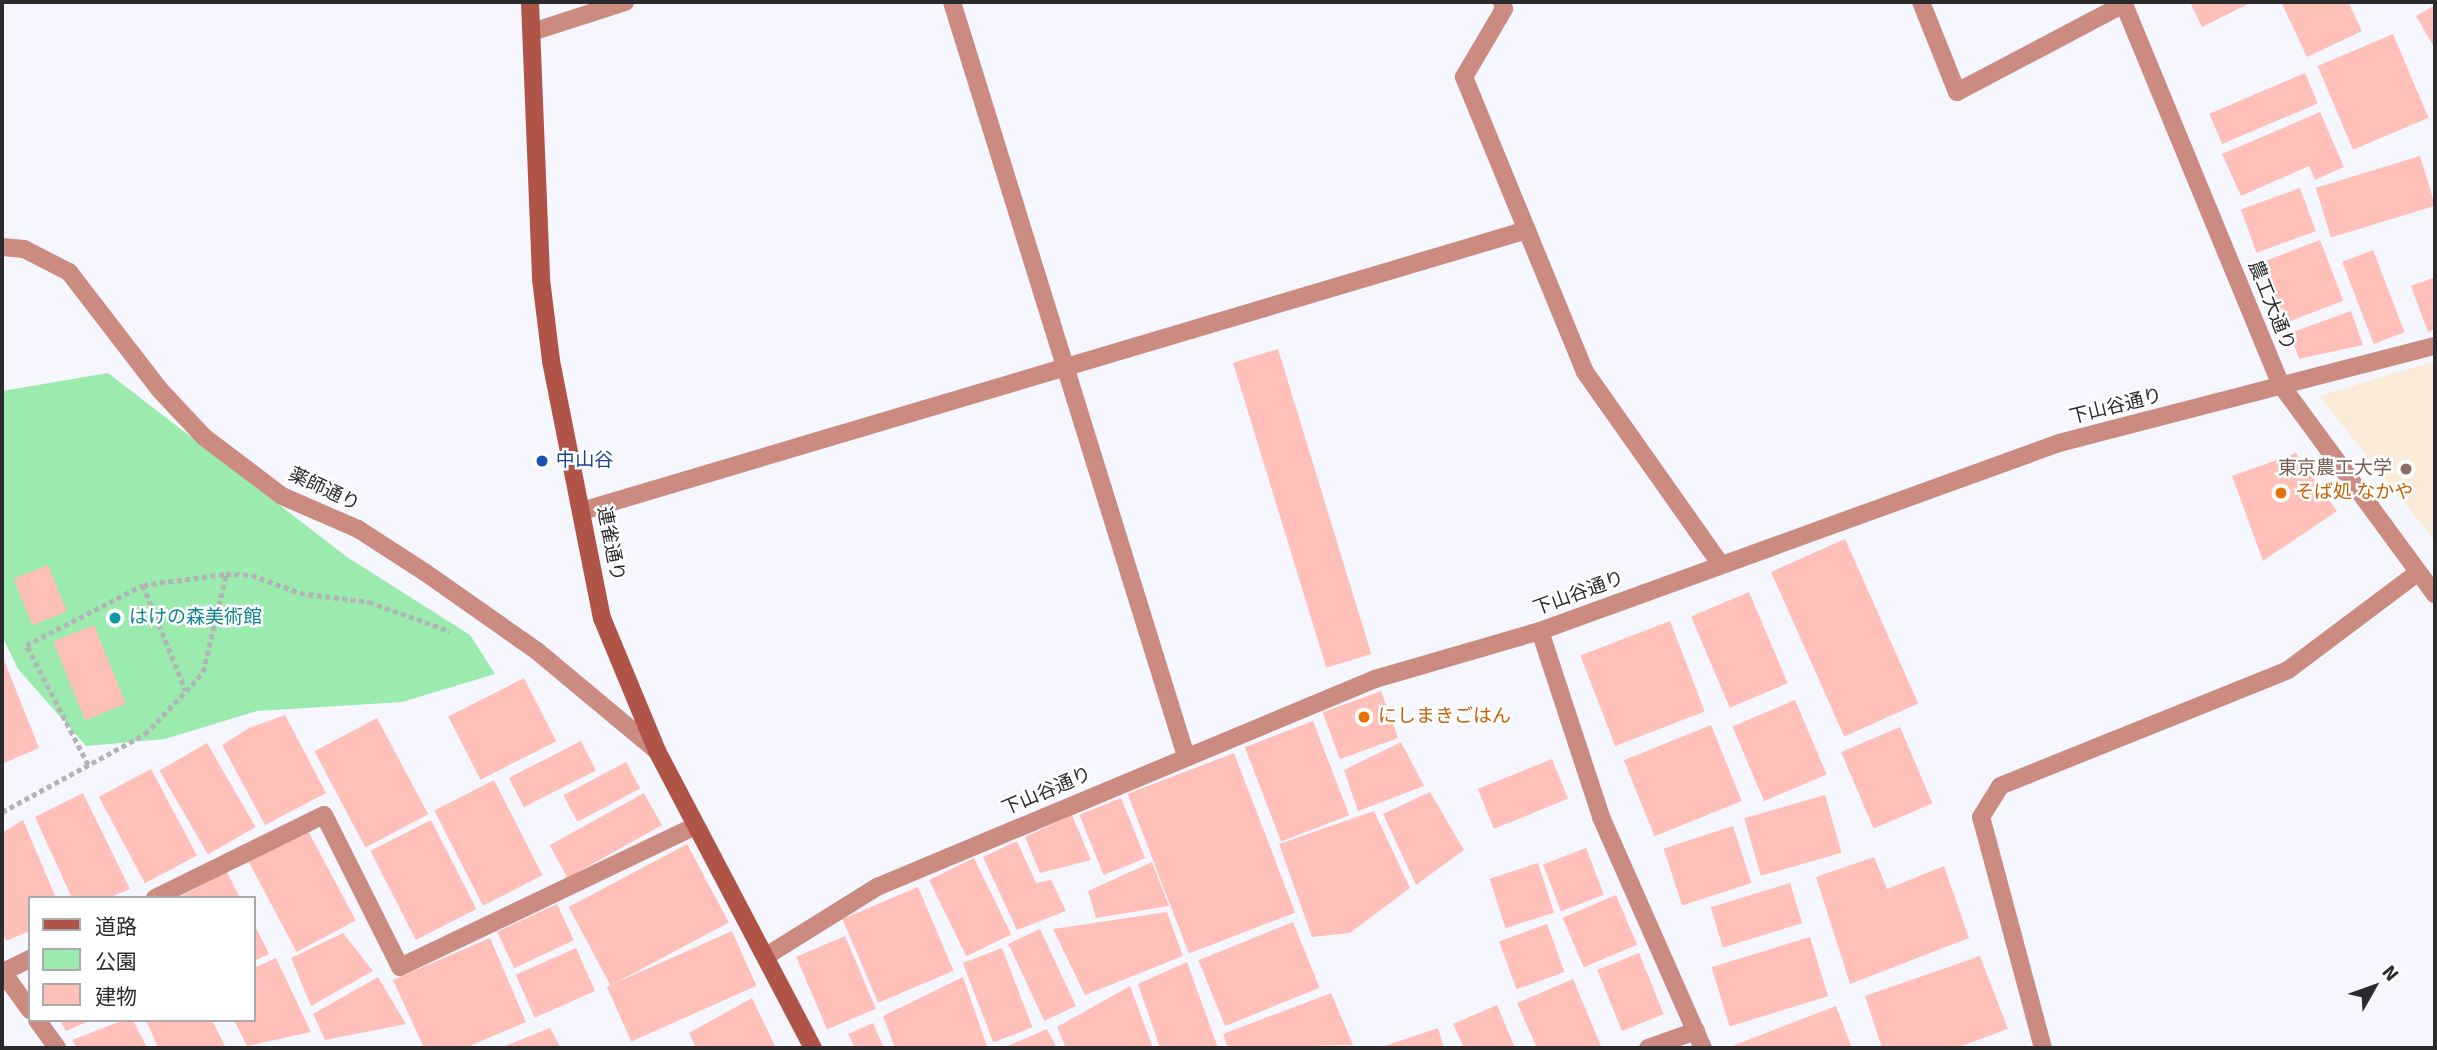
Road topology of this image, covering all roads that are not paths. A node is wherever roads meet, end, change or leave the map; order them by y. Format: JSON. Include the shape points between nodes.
{"nodes":[{"id":1,"x":530,"y":2,"type":"edge"},
{"id":2,"x":625,"y":2,"type":"edge"},
{"id":3,"x":952,"y":2,"type":"edge"},
{"id":4,"x":1502,"y":2,"type":"edge"},
{"id":5,"x":1921,"y":2,"type":"edge"},
{"id":6,"x":2123,"y":3,"type":"edge"},
{"id":7,"x":532,"y":32,"type":"junction"},
{"id":8,"x":1527,"y":230,"type":"junction"},
{"id":9,"x":2,"y":247,"type":"edge"},
{"id":10,"x":2435,"y":346,"type":"edge"},
{"id":11,"x":1063,"y":365,"type":"junction"},
{"id":12,"x":2281,"y":385,"type":"junction"},
{"id":13,"x":582,"y":511,"type":"junction"},
{"id":14,"x":1721,"y":565,"type":"junction"},
{"id":15,"x":2417,"y":573,"type":"junction"},
{"id":16,"x":2435,"y":596,"type":"edge"},
{"id":17,"x":1539,"y":631,"type":"junction"},
{"id":18,"x":657,"y":751,"type":"junction"},
{"id":19,"x":1186,"y":755,"type":"junction"},
{"id":20,"x":695,"y":826,"type":"junction"},
{"id":21,"x":159,"y":896,"type":"edge"},
{"id":22,"x":766,"y":956,"type":"junction"},
{"id":23,"x":28,"y":960,"type":"edge"},
{"id":24,"x":2,"y":971,"type":"edge"},
{"id":25,"x":28,"y":1007,"type":"edge"},
{"id":26,"x":38,"y":1022,"type":"edge"},
{"id":27,"x":1700,"y":1040,"type":"edge"},
{"id":28,"x":57,"y":1048,"type":"edge"},
{"id":29,"x":813,"y":1048,"type":"edge"},
{"id":30,"x":1648,"y":1048,"type":"edge"},
{"id":31,"x":2043,"y":1048,"type":"edge"}],
"edges":[{"from":1,"to":7,"type":"main road","name":"連雀通り"},
{"from":2,"to":7,"type":"street"},
{"from":3,"to":11,"type":"street"},
{"from":4,"to":8,"type":"street","via":[[1504,9],[1464,77]]},
{"from":5,"to":6,"type":"street","via":[[1957,92]]},
{"from":6,"to":12,"type":"street","name":"農工大通り"},
{"from":7,"to":13,"type":"main road","name":"連雀通り","via":[[541,279],[551,360]]},
{"from":8,"to":11,"type":"street"},
{"from":8,"to":14,"type":"street","via":[[1586,372]]},
{"from":9,"to":18,"type":"street","name":"薬師通り","via":[[23,249],[69,272],[159,389],[204,437],[282,496],[358,529],[500,624]]},
{"from":10,"to":12,"type":"street","name":"下山谷通り"},
{"from":11,"to":13,"type":"street"},
{"from":11,"to":19,"type":"street"},
{"from":12,"to":14,"type":"street","name":"下山谷通り","via":[[2059,443]]},
{"from":12,"to":15,"type":"street","name":"農工大通り"},
{"from":13,"to":18,"type":"main road","name":"連雀通り","via":[[602,618]]},
{"from":14,"to":17,"type":"street","name":"下山谷通り"},
{"from":15,"to":16,"type":"street","name":"農工大通り"},
{"from":15,"to":31,"type":"street","via":[[2288,670],[2000,786],[1981,817]]},
{"from":17,"to":19,"type":"street","name":"下山谷通り","via":[[1375,678]]},
{"from":17,"to":27,"type":"street","via":[[1601,817]]},
{"from":18,"to":20,"type":"main road","name":"連雀通り"},
{"from":19,"to":22,"type":"street","name":"下山谷通り","via":[[877,887]]},
{"from":20,"to":21,"type":"street","via":[[400,967],[324,815]]},
{"from":20,"to":22,"type":"main road","name":"連雀通り"},
{"from":22,"to":29,"type":"main road","name":"連雀通り"},
{"from":23,"to":24,"type":"street"},
{"from":24,"to":25,"type":"street"},
{"from":26,"to":28,"type":"street"},
{"from":27,"to":30,"type":"street"}]}
